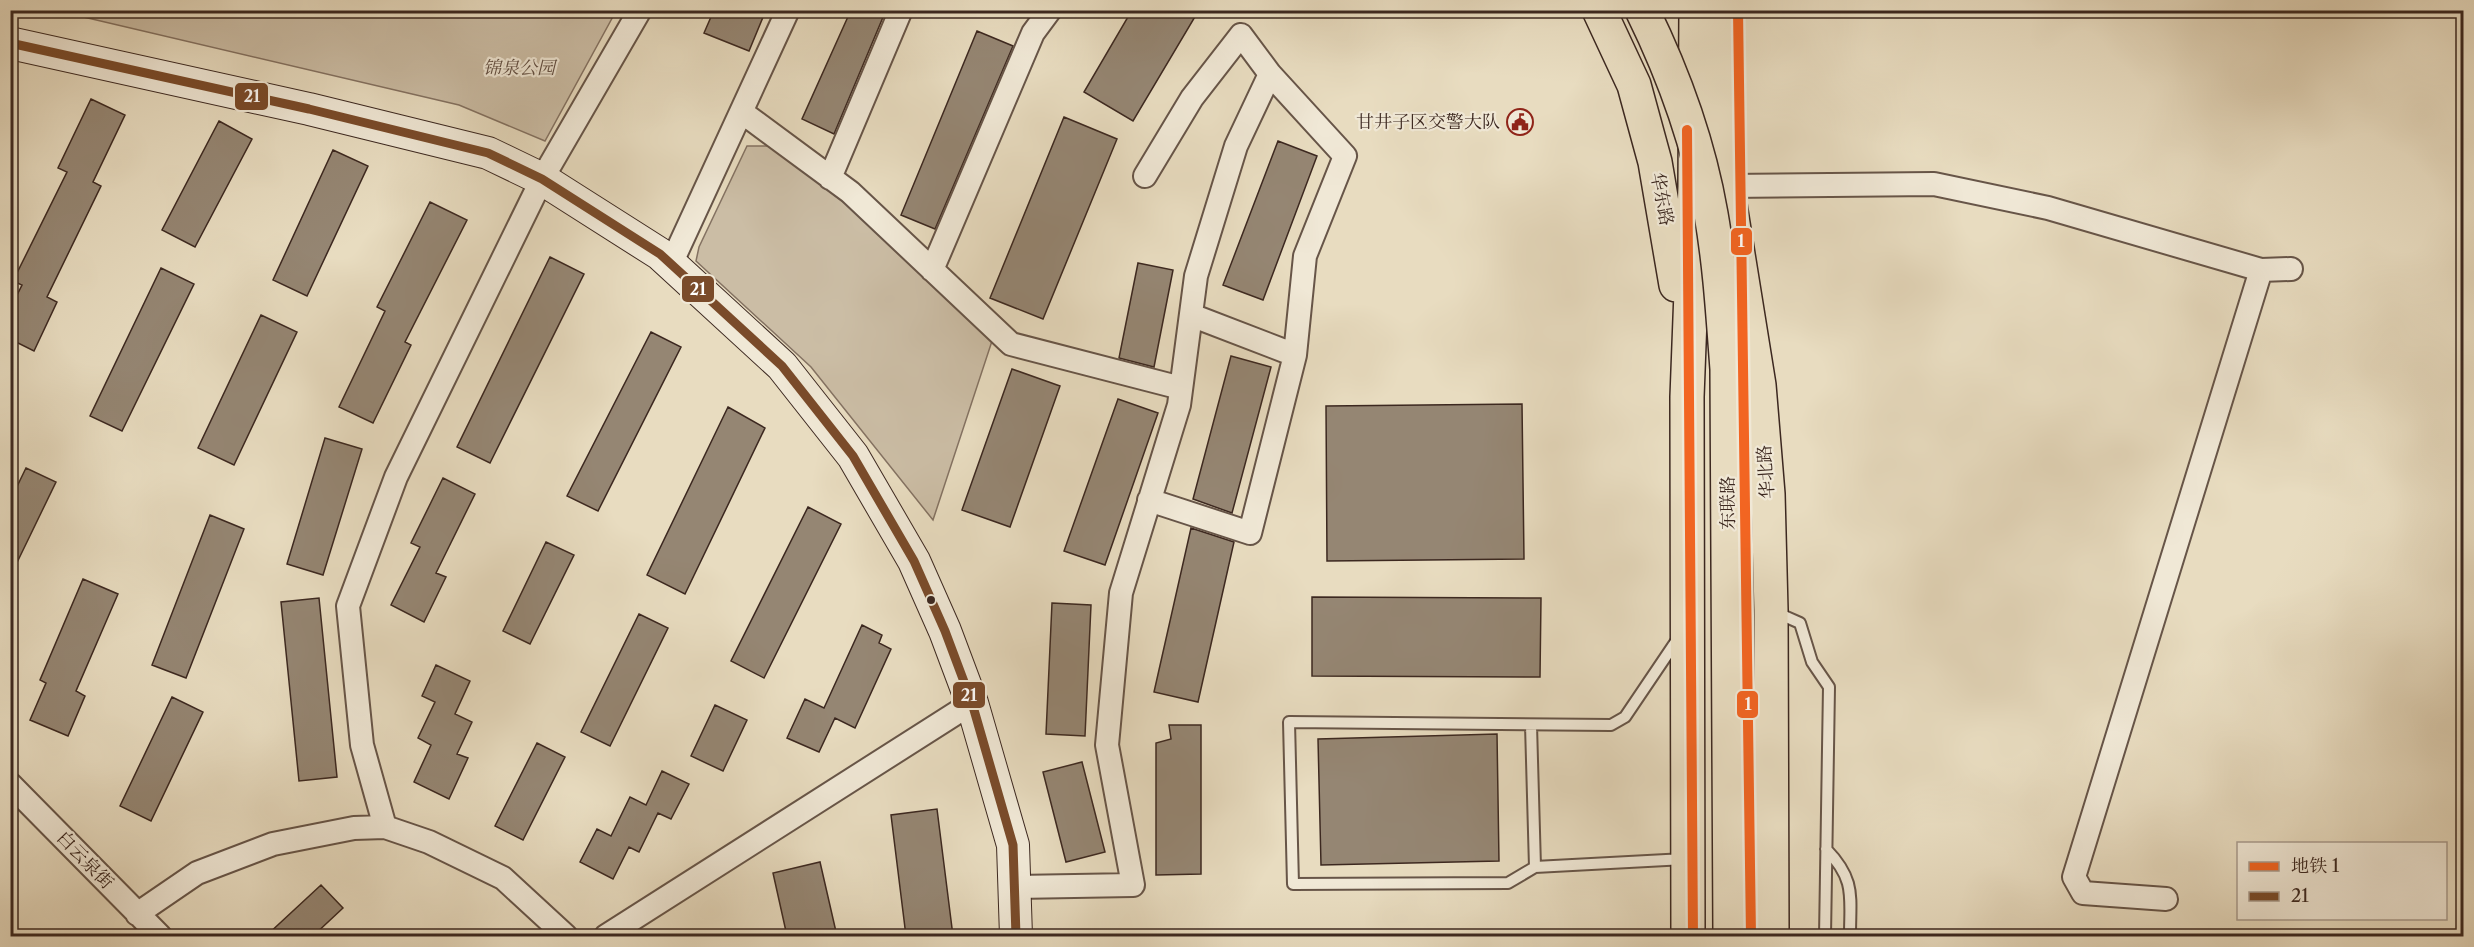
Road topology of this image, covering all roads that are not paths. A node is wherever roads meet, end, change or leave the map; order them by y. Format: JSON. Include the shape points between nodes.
{"nodes":[{"id":1,"x":640,"y":10,"type":"edge"},
{"id":2,"x":788,"y":10,"type":"edge"},
{"id":3,"x":901,"y":10,"type":"edge"},
{"id":4,"x":1050,"y":10,"type":"edge"},
{"id":5,"x":1599,"y":10,"type":"edge"},
{"id":6,"x":1642,"y":10,"type":"edge"},
{"id":7,"x":1671,"y":10,"type":"edge"},
{"id":8,"x":1696,"y":10,"type":"edge"},
{"id":9,"x":1726,"y":10,"type":"edge"},
{"id":10,"x":10,"y":43,"type":"edge"},
{"id":11,"x":1696,"y":68,"type":"junction"},
{"id":12,"x":1270,"y":74,"type":"junction"},
{"id":13,"x":743,"y":113,"type":"junction"},
{"id":14,"x":1144,"y":176,"type":"dead end"},
{"id":15,"x":830,"y":178,"type":"junction"},
{"id":16,"x":542,"y":179,"type":"junction"},
{"id":17,"x":1727,"y":186,"type":"junction"},
{"id":18,"x":671,"y":264,"type":"junction"},
{"id":19,"x":2291,"y":269,"type":"dead end"},
{"id":20,"x":932,"y":270,"type":"junction"},
{"id":21,"x":2261,"y":270,"type":"junction"},
{"id":22,"x":1191,"y":315,"type":"junction"},
{"id":23,"x":1295,"y":355,"type":"junction"},
{"id":24,"x":1181,"y":388,"type":"junction"},
{"id":25,"x":1687,"y":397,"type":"junction"},
{"id":26,"x":1149,"y":500,"type":"junction"},
{"id":27,"x":1771,"y":610,"type":"junction"},
{"id":28,"x":1688,"y":624,"type":"junction"},
{"id":29,"x":972,"y":703,"type":"junction"},
{"id":30,"x":1531,"y":725,"type":"junction"},
{"id":31,"x":10,"y":784,"type":"edge"},
{"id":32,"x":385,"y":827,"type":"junction"},
{"id":33,"x":1826,"y":849,"type":"junction"},
{"id":34,"x":1688,"y":859,"type":"junction"},
{"id":35,"x":1534,"y":867,"type":"junction"},
{"id":36,"x":1014,"y":887,"type":"junction"},
{"id":37,"x":2166,"y":899,"type":"dead end"},
{"id":38,"x":137,"y":914,"type":"junction"},
{"id":39,"x":1684,"y":929,"type":"edge"},
{"id":40,"x":160,"y":936,"type":"edge"},
{"id":41,"x":566,"y":936,"type":"edge"},
{"id":42,"x":606,"y":936,"type":"edge"},
{"id":43,"x":1016,"y":936,"type":"edge"},
{"id":44,"x":1730,"y":936,"type":"edge"},
{"id":45,"x":1772,"y":936,"type":"edge"},
{"id":46,"x":1825,"y":936,"type":"edge"},
{"id":47,"x":1850,"y":936,"type":"edge"}],
"edges":[{"from":1,"to":16,"type":"street"},
{"from":2,"to":13,"type":"street"},
{"from":3,"to":15,"type":"street"},
{"from":4,"to":20,"type":"street","via":[[1034,33]]},
{"from":5,"to":25,"type":"highway","name":"华东路","via":[[1635,85],[1655,162],[1670,242]]},
{"from":6,"to":44,"type":"highway","name":"东联路","bridge":true,"via":[[1664,55],[1690,130],[1711,213],[1722,298],[1727,369]]},
{"from":7,"to":11,"type":"highway"},
{"from":8,"to":11,"type":"highway"},
{"from":9,"to":17,"type":"highway","name":"华北路"},
{"from":10,"to":16,"type":"street","via":[[488,153]]},
{"from":11,"to":25,"type":"highway"},
{"from":12,"to":14,"type":"street","via":[[1240,35],[1192,98]]},
{"from":12,"to":22,"type":"street","via":[[1236,146],[1196,276]]},
{"from":12,"to":23,"type":"street","via":[[1345,156],[1305,256]]},
{"from":13,"to":15,"type":"street"},
{"from":13,"to":18,"type":"street"},
{"from":15,"to":20,"type":"street"},
{"from":16,"to":18,"type":"street"},
{"from":16,"to":32,"type":"street","via":[[396,477],[348,606],[362,745]]},
{"from":17,"to":21,"type":"street","via":[[1934,184],[2048,208]]},
{"from":17,"to":27,"type":"highway","name":"华北路","via":[[1759,385],[1768,494]]},
{"from":18,"to":29,"type":"street","via":[[782,366],[853,456],[914,561]]},
{"from":19,"to":21,"type":"street"},
{"from":20,"to":24,"type":"street","via":[[1011,344]]},
{"from":21,"to":37,"type":"street","via":[[2074,877],[2083,893]]},
{"from":22,"to":23,"type":"street"},
{"from":22,"to":24,"type":"street"},
{"from":23,"to":26,"type":"street","via":[[1250,533]]},
{"from":24,"to":26,"type":"street"},
{"from":25,"to":28,"type":"highway"},
{"from":26,"to":36,"type":"street","via":[[1121,592],[1107,745],[1133,885]]},
{"from":27,"to":33,"type":"lane","via":[[1800,623],[1812,662],[1829,687]]},
{"from":27,"to":45,"type":"highway","name":"华北路"},
{"from":28,"to":30,"type":"lane","via":[[1625,717],[1611,725]]},
{"from":28,"to":34,"type":"highway"},
{"from":29,"to":36,"type":"street","via":[[1013,845]]},
{"from":29,"to":42,"type":"street"},
{"from":30,"to":35,"type":"lane"},
{"from":30,"to":35,"type":"lane","via":[[1289,722],[1293,884],[1508,883]]},
{"from":31,"to":38,"type":"street","name":"白云泉街"},
{"from":32,"to":38,"type":"street","via":[[354,828],[273,844],[198,873]]},
{"from":32,"to":41,"type":"street","via":[[429,842],[503,878]]},
{"from":33,"to":46,"type":"lane"},
{"from":33,"to":47,"type":"lane","via":[[1841,864],[1850,883]]},
{"from":34,"to":35,"type":"lane"},
{"from":34,"to":39,"type":"highway"},
{"from":36,"to":43,"type":"street"},
{"from":38,"to":40,"type":"street","name":"白云泉街"}]}
